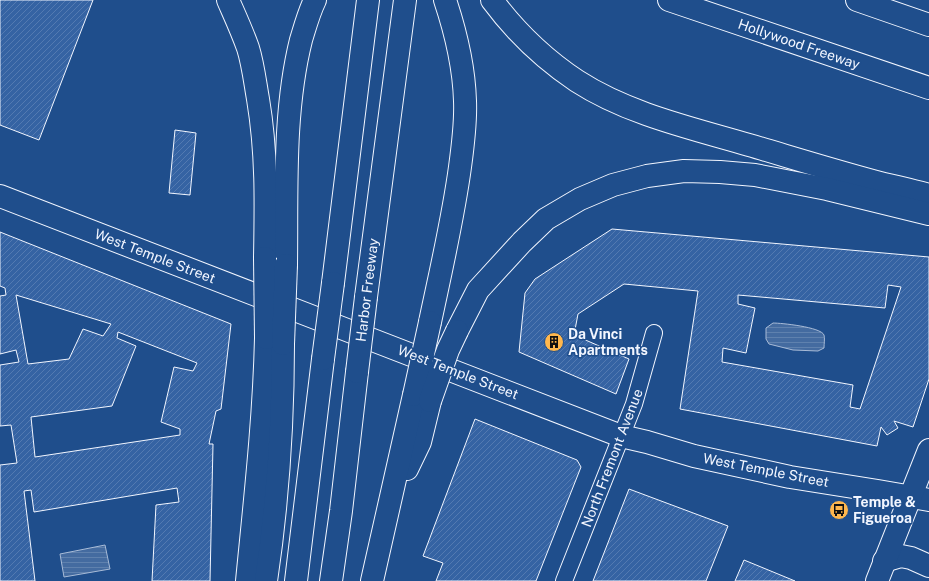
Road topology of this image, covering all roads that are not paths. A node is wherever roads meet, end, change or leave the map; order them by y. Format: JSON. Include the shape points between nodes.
{"nodes":[{"id":1,"x":228,"y":0,"type":"edge"},
{"id":2,"x":368,"y":0,"type":"edge"},
{"id":3,"x":405,"y":0,"type":"edge"},
{"id":4,"x":445,"y":0,"type":"edge"},
{"id":5,"x":492,"y":0,"type":"edge"},
{"id":6,"x":668,"y":0,"type":"edge"},
{"id":7,"x":857,"y":0,"type":"edge"},
{"id":8,"x":315,"y":2,"type":"edge"},
{"id":9,"x":877,"y":6,"type":"junction"},
{"id":10,"x":929,"y":20,"type":"edge"},
{"id":11,"x":929,"y":25,"type":"edge"},
{"id":12,"x":899,"y":78,"type":"junction"},
{"id":13,"x":929,"y":88,"type":"edge"},
{"id":14,"x":929,"y":98,"type":"edge"},
{"id":15,"x":894,"y":195,"type":"junction"},
{"id":16,"x":929,"y":195,"type":"edge"},
{"id":17,"x":0,"y":196,"type":"edge"},
{"id":18,"x":929,"y":214,"type":"edge"},
{"id":19,"x":654,"y":332,"type":"dead end"},
{"id":20,"x":274,"y":341,"type":"junction"},
{"id":21,"x":422,"y":398,"type":"junction"},
{"id":22,"x":621,"y":436,"type":"junction"},
{"id":23,"x":929,"y":450,"type":"edge"},
{"id":24,"x":919,"y":499,"type":"edge"},
{"id":25,"x":923,"y":564,"type":"edge"},
{"id":26,"x":881,"y":571,"type":"edge"},
{"id":27,"x":247,"y":581,"type":"edge"},
{"id":28,"x":266,"y":581,"type":"edge"},
{"id":29,"x":296,"y":581,"type":"edge"},
{"id":30,"x":331,"y":581,"type":"edge"},
{"id":31,"x":372,"y":581,"type":"edge"},
{"id":32,"x":564,"y":581,"type":"edge"},
{"id":33,"x":924,"y":581,"type":"edge"}],
"edges":[{"from":1,"to":20,"type":"main road","bridge":true,"via":[[248,48],[261,114],[267,190],[265,258]]},
{"from":2,"to":29,"type":"main road","bridge":true},
{"from":3,"to":30,"type":"main road","name":"Harbor Freeway","bridge":true},
{"from":4,"to":21,"type":"main road","bridge":true,"via":[[462,65],[465,102],[464,142],[451,222],[430,322]]},
{"from":5,"to":15,"type":"main road","via":[[520,34],[547,58],[577,81],[609,98],[679,125],[874,181]]},
{"from":6,"to":12,"type":"main road","name":"Hollywood Freeway"},
{"from":7,"to":9,"type":"main road"},
{"from":8,"to":20,"type":"main road","bridge":true,"via":[[304,28],[292,90],[286,265]]},
{"from":9,"to":10,"type":"main road"},
{"from":9,"to":11,"type":"main road"},
{"from":12,"to":13,"type":"main road","name":"Hollywood Freeway"},
{"from":12,"to":14,"type":"main road"},
{"from":15,"to":16,"type":"main road"},
{"from":15,"to":18,"type":"main road"},
{"from":15,"to":21,"type":"main road","bridge":true,"via":[[754,175],[684,172],[647,176],[580,199],[546,219],[478,290]]},
{"from":17,"to":22,"type":"main road","name":"West Temple Street"},
{"from":19,"to":22,"type":"street","name":"North Fremont Avenue","via":[[638,392]]},
{"from":20,"to":27,"type":"main road","via":[[265,388]]},
{"from":20,"to":28,"type":"main road","via":[[281,442],[273,537]]},
{"from":21,"to":31,"type":"main road","via":[[420,442],[388,514]]},
{"from":22,"to":24,"type":"main road","name":"West Temple Street","via":[[790,478]]},
{"from":22,"to":32,"type":"street","name":"North Fremont Avenue"},
{"from":23,"to":24,"type":"main road"},
{"from":24,"to":26,"type":"main road"},
{"from":25,"to":26,"type":"main road","via":[[901,556]]},
{"from":25,"to":33,"type":"main road"}]}
